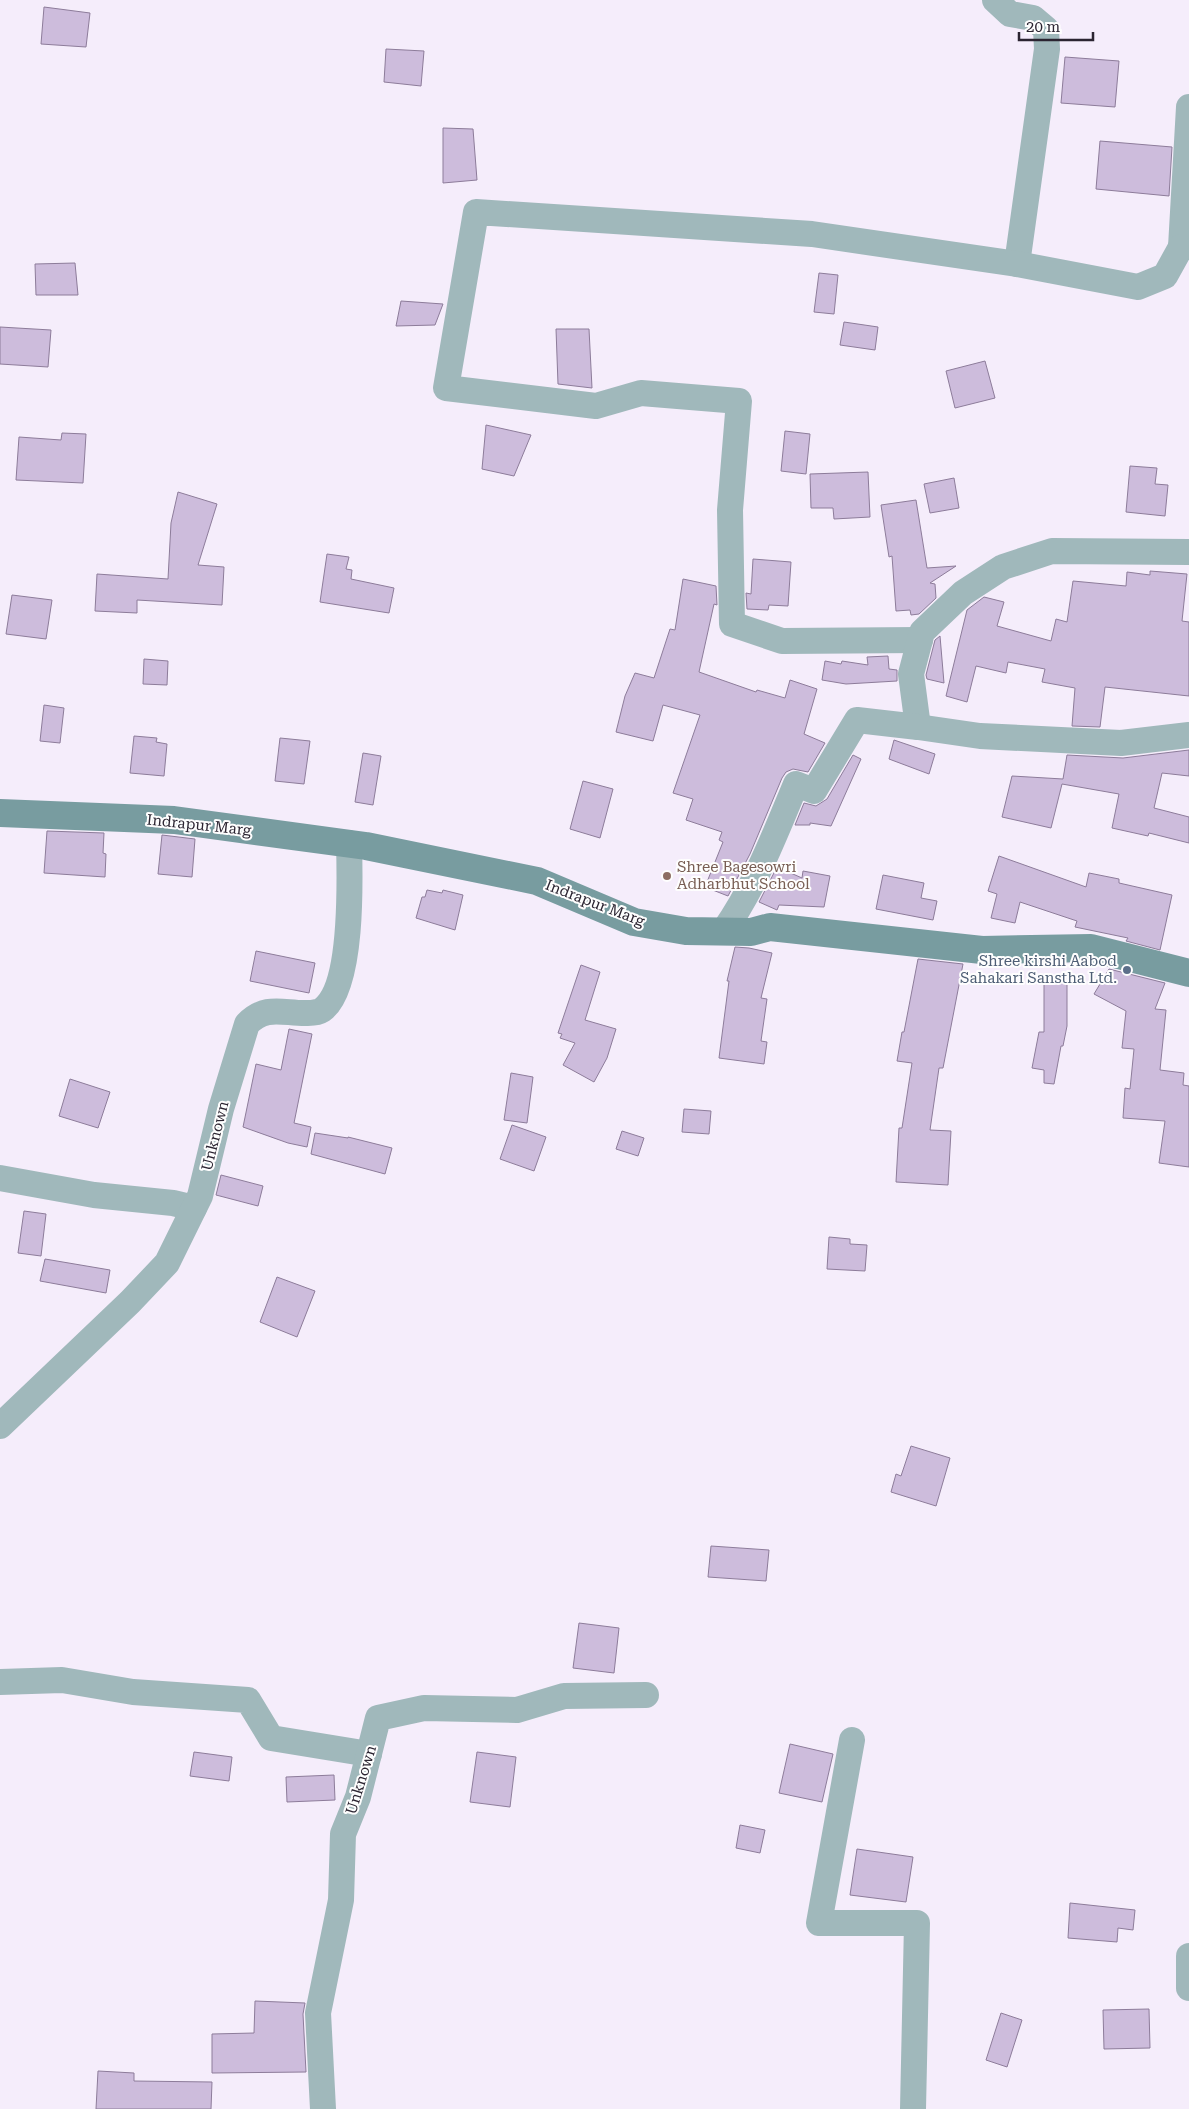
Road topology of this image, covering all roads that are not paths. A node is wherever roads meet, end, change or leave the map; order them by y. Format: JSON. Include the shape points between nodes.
{"nodes":[{"id":1,"x":994,"y":0,"type":"edge"},
{"id":2,"x":1189,"y":107,"type":"edge"},
{"id":3,"x":1185,"y":247,"type":"edge"},
{"id":4,"x":1017,"y":264,"type":"junction"},
{"id":5,"x":1189,"y":552,"type":"edge"},
{"id":6,"x":920,"y":640,"type":"junction"},
{"id":7,"x":918,"y":727,"type":"junction"},
{"id":8,"x":1189,"y":735,"type":"edge"},
{"id":9,"x":0,"y":813,"type":"edge"},
{"id":10,"x":349,"y":843,"type":"junction"},
{"id":11,"x":724,"y":932,"type":"junction"},
{"id":12,"x":1189,"y":973,"type":"edge"},
{"id":13,"x":0,"y":1178,"type":"edge"},
{"id":14,"x":194,"y":1208,"type":"junction"},
{"id":15,"x":0,"y":1426,"type":"edge"},
{"id":16,"x":0,"y":1682,"type":"edge"},
{"id":17,"x":646,"y":1695,"type":"dead end"},
{"id":18,"x":852,"y":1740,"type":"dead end"},
{"id":19,"x":369,"y":1754,"type":"junction"},
{"id":20,"x":1189,"y":1956,"type":"edge"},
{"id":21,"x":1189,"y":1988,"type":"edge"},
{"id":22,"x":323,"y":2109,"type":"edge"},
{"id":23,"x":913,"y":2109,"type":"edge"}],
"edges":[{"from":1,"to":4,"type":"street","via":[[1010,14],[1033,18],[1046,29],[1047,49]]},
{"from":2,"to":3,"type":"street"},
{"from":3,"to":4,"type":"street","via":[[1165,276],[1138,287]]},
{"from":4,"to":6,"type":"street","via":[[812,234],[476,212],[446,388],[596,406],[641,393],[739,401],[730,510],[732,624],[782,641]]},
{"from":5,"to":6,"type":"street","via":[[1052,551],[1003,566],[964,593],[922,632]]},
{"from":6,"to":7,"type":"street","via":[[911,674]]},
{"from":7,"to":8,"type":"street","via":[[980,736],[1121,743]]},
{"from":7,"to":11,"type":"street","via":[[857,720],[814,791],[796,784],[767,852]]},
{"from":9,"to":10,"type":"street","name":"Indrapur Marg","via":[[174,820]]},
{"from":10,"to":11,"type":"street","name":"Indrapur Marg","via":[[536,880],[634,922],[686,931]]},
{"from":10,"to":14,"type":"street","name":"Unknown","via":[[344,967],[334,996],[322,1010],[309,1014],[274,1011],[256,1015],[247,1024]]},
{"from":11,"to":12,"type":"street","name":"Indrapur Marg","via":[[751,932],[770,927],[982,950],[1091,948]]},
{"from":13,"to":14,"type":"street"},
{"from":14,"to":15,"type":"street","name":"Unknown","via":[[167,1263]]},
{"from":16,"to":19,"type":"street","via":[[62,1680],[133,1692],[248,1700],[271,1738]]},
{"from":17,"to":19,"type":"street","name":"Unknown","via":[[564,1696],[517,1710],[424,1708],[378,1718]]},
{"from":18,"to":23,"type":"street","via":[[819,1922],[917,1923]]},
{"from":19,"to":22,"type":"street","name":"Unknown","via":[[358,1797],[343,1834],[341,1900],[318,2013]]},
{"from":20,"to":21,"type":"street"}]}
